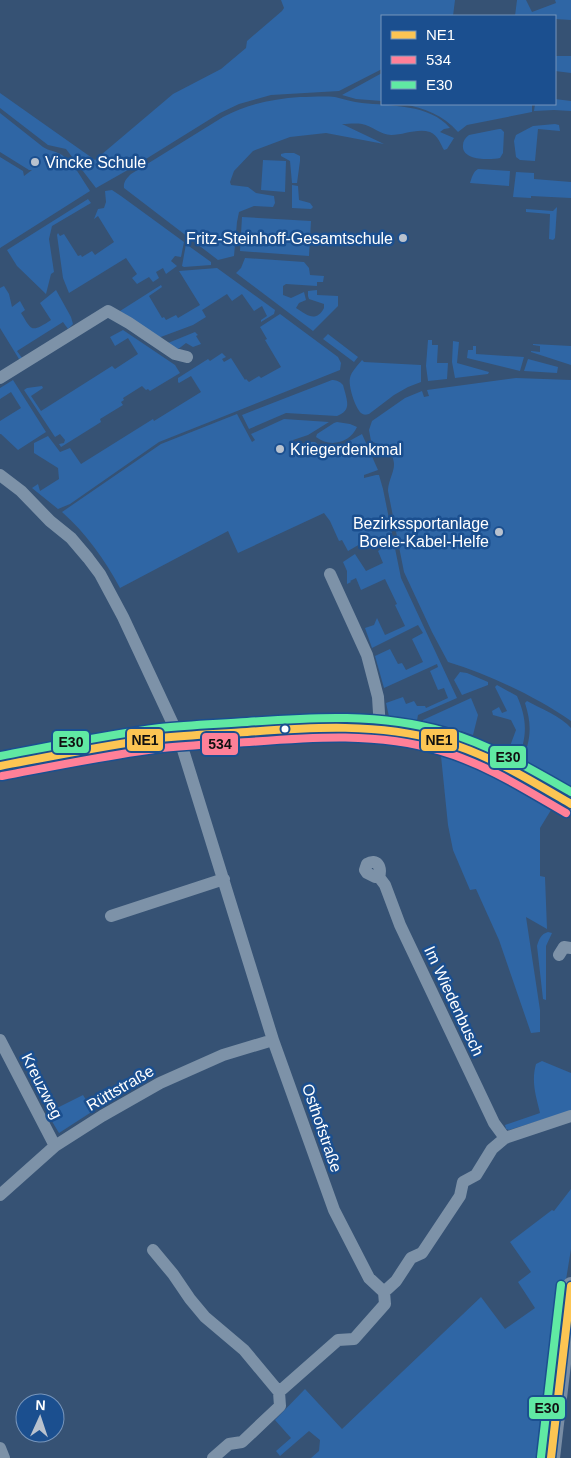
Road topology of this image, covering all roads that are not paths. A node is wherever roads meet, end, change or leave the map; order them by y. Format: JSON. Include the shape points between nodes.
{"nodes":[{"id":1,"x":187,"y":357,"type":"dead end"},
{"id":2,"x":0,"y":378,"type":"edge"},
{"id":3,"x":0,"y":475,"type":"edge"},
{"id":4,"x":330,"y":574,"type":"dead end"},
{"id":5,"x":380,"y":729,"type":"junction"},
{"id":6,"x":179,"y":737,"type":"junction"},
{"id":7,"x":0,"y":766,"type":"edge"},
{"id":8,"x":571,"y":804,"type":"edge"},
{"id":9,"x":379,"y":876,"type":"dead end"},
{"id":10,"x":224,"y":879,"type":"junction"},
{"id":11,"x":111,"y":916,"type":"dead end"},
{"id":12,"x":571,"y":948,"type":"edge"},
{"id":13,"x":559,"y":955,"type":"dead end"},
{"id":14,"x":0,"y":1040,"type":"edge"},
{"id":15,"x":273,"y":1040,"type":"junction"},
{"id":16,"x":571,"y":1116,"type":"edge"},
{"id":17,"x":505,"y":1138,"type":"junction"},
{"id":18,"x":55,"y":1146,"type":"junction"},
{"id":19,"x":0,"y":1195,"type":"edge"},
{"id":20,"x":152,"y":1250,"type":"dead end"},
{"id":21,"x":571,"y":1286,"type":"edge"},
{"id":22,"x":384,"y":1292,"type":"junction"},
{"id":23,"x":279,"y":1392,"type":"junction"},
{"id":24,"x":0,"y":1448,"type":"edge"},
{"id":25,"x":4,"y":1458,"type":"edge"},
{"id":26,"x":213,"y":1458,"type":"edge"},
{"id":27,"x":551,"y":1458,"type":"edge"}],
"edges":[{"from":1,"to":2,"type":"street","via":[[175,354],[108,311]]},
{"from":3,"to":6,"type":"street","name":"Osthofstraße","via":[[71,538],[100,574]]},
{"from":4,"to":5,"type":"street","via":[[367,655],[378,697]]},
{"from":5,"to":6,"type":"street","via":[[308,727]]},
{"from":5,"to":8,"type":"street","via":[[416,734],[470,751]]},
{"from":6,"to":7,"type":"street"},
{"from":6,"to":10,"type":"street","name":"Osthofstraße"},
{"from":9,"to":17,"type":"street","name":"Im Wiedenbusch","via":[[494,1123]]},
{"from":10,"to":11,"type":"street"},
{"from":10,"to":15,"type":"street","name":"Osthofstraße"},
{"from":12,"to":13,"type":"street","via":[[564,947]]},
{"from":14,"to":18,"type":"street","name":"Kreuzweg"},
{"from":15,"to":18,"type":"street","name":"Rüttstraße","via":[[224,1055],[160,1083]]},
{"from":15,"to":22,"type":"street","name":"Osthofstraße","via":[[334,1210],[369,1278]]},
{"from":16,"to":17,"type":"street"},
{"from":17,"to":22,"type":"street","via":[[492,1148],[476,1175],[463,1182],[460,1196],[422,1253],[411,1258],[396,1281]]},
{"from":18,"to":19,"type":"street","name":"Rüttstraße"},
{"from":20,"to":23,"type":"street","via":[[205,1317],[244,1350]]},
{"from":21,"to":27,"type":"street"},
{"from":22,"to":23,"type":"street","via":[[385,1304],[354,1339],[338,1340]]},
{"from":23,"to":26,"type":"street","via":[[280,1406],[242,1442],[228,1444]]},
{"from":24,"to":25,"type":"street"}]}
